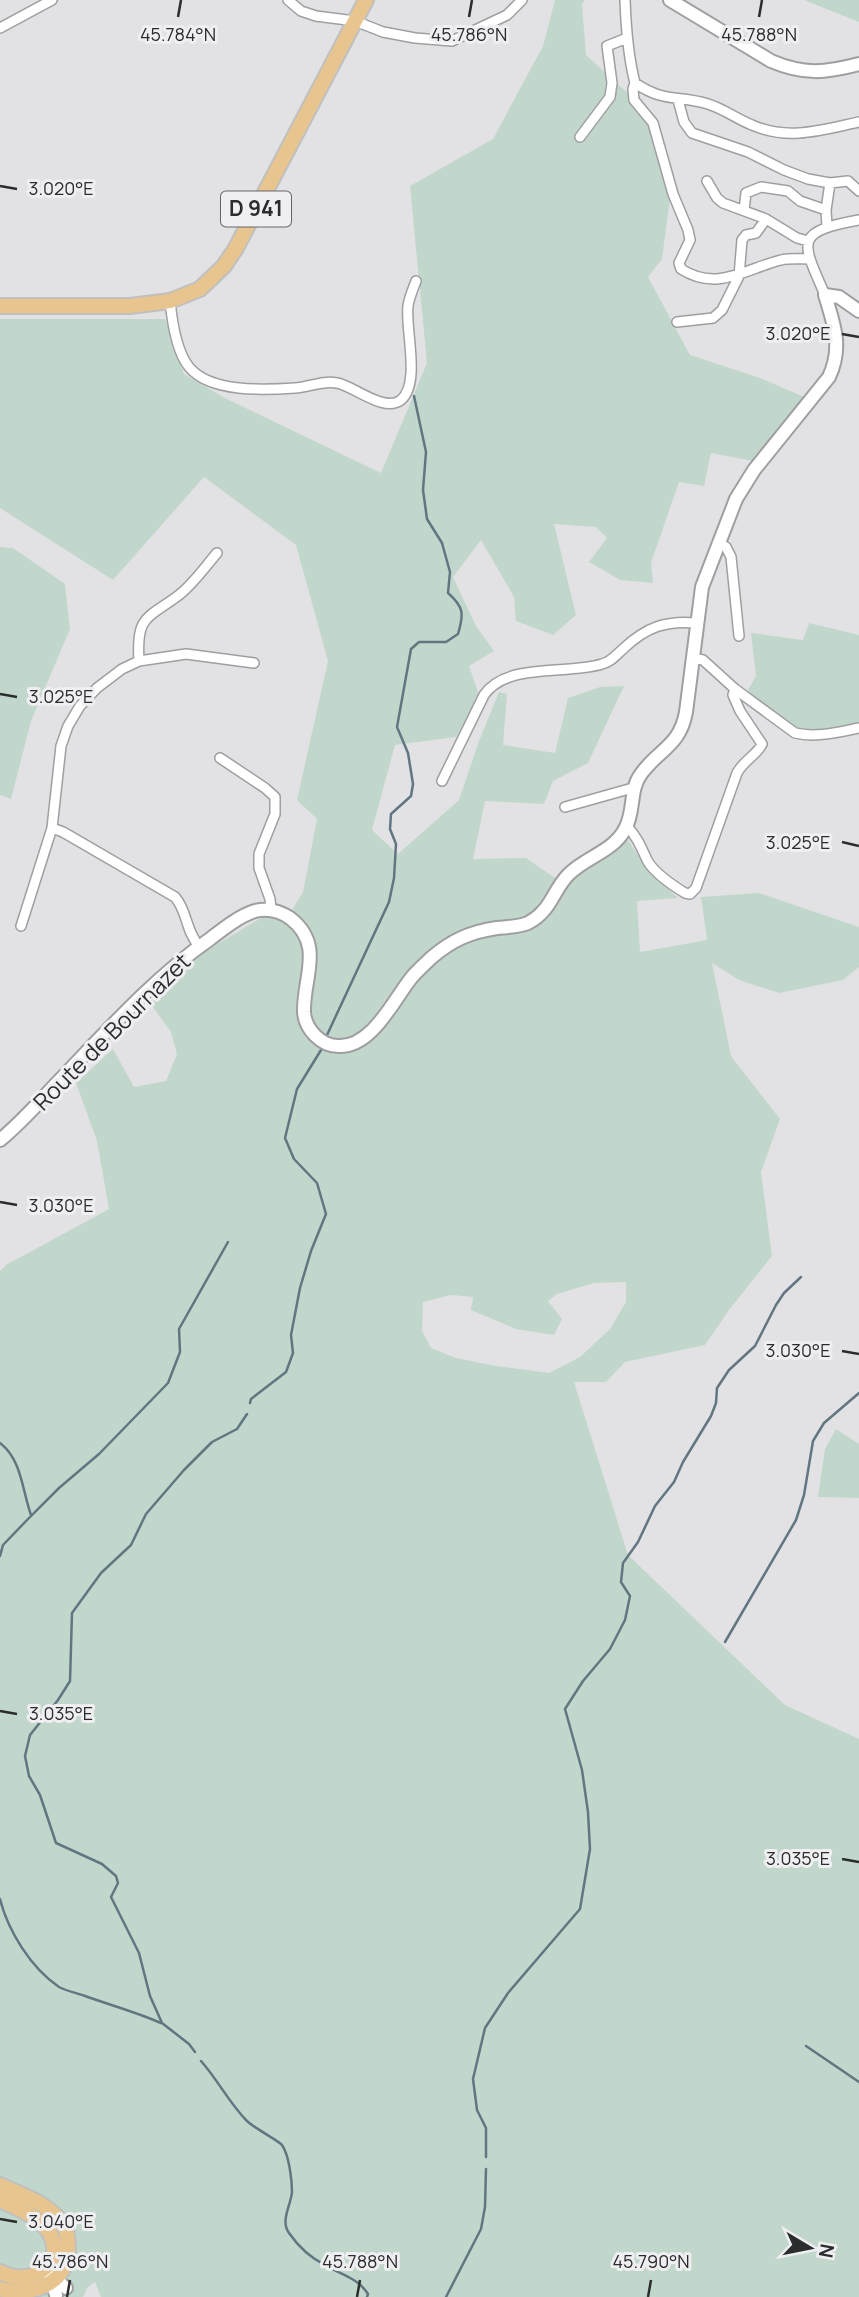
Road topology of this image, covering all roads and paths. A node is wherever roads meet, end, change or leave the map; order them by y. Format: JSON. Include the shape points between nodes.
{"nodes":[{"id":1,"x":51,"y":0,"type":"edge"},
{"id":2,"x":288,"y":0,"type":"edge"},
{"id":3,"x":366,"y":0,"type":"edge"},
{"id":4,"x":522,"y":0,"type":"edge"},
{"id":5,"x":625,"y":0,"type":"edge"},
{"id":6,"x":670,"y":0,"type":"edge"},
{"id":7,"x":355,"y":21,"type":"junction"},
{"id":8,"x":0,"y":28,"type":"edge"},
{"id":9,"x":627,"y":38,"type":"junction"},
{"id":10,"x":859,"y":64,"type":"edge"},
{"id":11,"x":635,"y":83,"type":"junction"},
{"id":12,"x":678,"y":100,"type":"junction"},
{"id":13,"x":859,"y":122,"type":"edge"},
{"id":14,"x":580,"y":137,"type":"dead end"},
{"id":15,"x":707,"y":181,"type":"dead end"},
{"id":16,"x":830,"y":183,"type":"junction"},
{"id":17,"x":859,"y":191,"type":"edge"},
{"id":18,"x":744,"y":210,"type":"junction"},
{"id":19,"x":826,"y":210,"type":"junction"},
{"id":20,"x":766,"y":219,"type":"junction"},
{"id":21,"x":859,"y":220,"type":"edge"},
{"id":22,"x":827,"y":226,"type":"junction"},
{"id":23,"x":808,"y":241,"type":"junction"},
{"id":24,"x":808,"y":259,"type":"junction"},
{"id":25,"x":739,"y":276,"type":"junction"},
{"id":26,"x":416,"y":281,"type":"dead end"},
{"id":27,"x":825,"y":295,"type":"junction"},
{"id":28,"x":170,"y":301,"type":"junction"},
{"id":29,"x":0,"y":306,"type":"edge"},
{"id":30,"x":859,"y":311,"type":"edge"},
{"id":31,"x":677,"y":323,"type":"dead end"},
{"id":32,"x":718,"y":542,"type":"junction"},
{"id":33,"x":217,"y":553,"type":"dead end"},
{"id":34,"x":697,"y":623,"type":"junction"},
{"id":35,"x":739,"y":636,"type":"dead end"},
{"id":36,"x":693,"y":658,"type":"junction"},
{"id":37,"x":139,"y":660,"type":"junction"},
{"id":38,"x":254,"y":663,"type":"dead end"},
{"id":39,"x":735,"y":689,"type":"junction"},
{"id":40,"x":859,"y":728,"type":"edge"},
{"id":41,"x":220,"y":758,"type":"dead end"},
{"id":42,"x":442,"y":781,"type":"dead end"},
{"id":43,"x":634,"y":790,"type":"junction"},
{"id":44,"x":565,"y":807,"type":"dead end"},
{"id":45,"x":627,"y":826,"type":"junction"},
{"id":46,"x":52,"y":828,"type":"junction"},
{"id":47,"x":271,"y":910,"type":"junction"},
{"id":48,"x":21,"y":926,"type":"dead end"},
{"id":49,"x":199,"y":946,"type":"junction"},
{"id":50,"x":0,"y":1140,"type":"edge"},
{"id":51,"x":0,"y":2185,"type":"edge"},
{"id":52,"x":0,"y":2200,"type":"edge"},
{"id":53,"x":0,"y":2272,"type":"edge"},
{"id":54,"x":55,"y":2283,"type":"edge"},
{"id":55,"x":0,"y":2289,"type":"edge"}],
"edges":[{"from":1,"to":8,"type":"street"},
{"from":2,"to":7,"type":"street","via":[[316,16]]},
{"from":3,"to":7,"type":"main road","number":"D 941"},
{"from":4,"to":7,"type":"street","via":[[507,15],[452,41],[383,32]]},
{"from":5,"to":9,"type":"street"},
{"from":6,"to":10,"type":"street","via":[[789,68],[828,71]]},
{"from":7,"to":28,"type":"main road","number":"D 941","via":[[236,248],[200,289]]},
{"from":9,"to":11,"type":"street"},
{"from":9,"to":14,"type":"street","via":[[607,46],[610,97]]},
{"from":11,"to":12,"type":"street"},
{"from":11,"to":25,"type":"street","via":[[634,100],[653,122],[688,230],[690,240],[679,263],[681,269],[703,279]]},
{"from":12,"to":13,"type":"street","via":[[705,103],[778,134],[798,135]]},
{"from":12,"to":16,"type":"street","via":[[692,133]]},
{"from":15,"to":18,"type":"street","via":[[723,203]]},
{"from":16,"to":17,"type":"street","via":[[848,181]]},
{"from":16,"to":19,"type":"street"},
{"from":18,"to":19,"type":"street","via":[[746,192],[761,187],[788,191],[800,201]]},
{"from":18,"to":20,"type":"street"},
{"from":19,"to":22,"type":"street"},
{"from":20,"to":23,"type":"street"},
{"from":20,"to":25,"type":"street","via":[[756,233],[742,240]]},
{"from":21,"to":22,"type":"street"},
{"from":22,"to":23,"type":"street"},
{"from":23,"to":24,"type":"street"},
{"from":24,"to":25,"type":"street","via":[[785,259]]},
{"from":24,"to":27,"type":"street"},
{"from":25,"to":31,"type":"street","via":[[713,318]]},
{"from":26,"to":28,"type":"street","via":[[408,308],[409,384],[398,402],[387,403],[336,383],[254,389],[222,386],[203,378],[189,367],[179,345]]},
{"from":27,"to":30,"type":"street","via":[[839,297]]},
{"from":27,"to":32,"type":"street","via":[[837,339],[834,366],[754,470]]},
{"from":28,"to":29,"type":"main road","number":"D 941","via":[[130,306]]},
{"from":32,"to":34,"type":"street","via":[[702,587]]},
{"from":32,"to":35,"type":"street","via":[[731,557]]},
{"from":33,"to":37,"type":"street","via":[[184,590],[147,617],[139,630]]},
{"from":34,"to":36,"type":"street"},
{"from":34,"to":42,"type":"street","via":[[655,625],[603,664],[533,672],[497,682],[484,695]]},
{"from":36,"to":39,"type":"street","via":[[703,660]]},
{"from":36,"to":43,"type":"street","via":[[681,732],[640,775]]},
{"from":37,"to":38,"type":"street","via":[[186,654]]},
{"from":37,"to":46,"type":"street","via":[[97,688],[68,726],[58,762]]},
{"from":39,"to":40,"type":"street","via":[[795,733],[829,734]]},
{"from":39,"to":45,"type":"street","via":[[740,711],[762,744],[742,763],[731,785],[696,888],[690,894],[656,870]]},
{"from":41,"to":47,"type":"street","via":[[275,797],[275,814],[259,853]]},
{"from":43,"to":44,"type":"street"},
{"from":43,"to":45,"type":"street"},
{"from":45,"to":47,"type":"street","via":[[612,845],[568,876],[544,913],[525,924],[460,937],[414,974],[379,1023],[349,1046],[317,1037],[304,1015],[311,964],[305,934],[286,915]]},
{"from":46,"to":48,"type":"street"},
{"from":46,"to":49,"type":"street","via":[[175,897]]},
{"from":47,"to":49,"type":"street","name":"Route de Bournazet","via":[[248,914]]},
{"from":49,"to":50,"type":"street","name":"Route de Bournazet","via":[[149,989]]},
{"from":51,"to":54,"type":"main road","via":[[50,2210],[64,2227],[68,2252]]},
{"from":52,"to":54,"type":"main road","via":[[46,2228],[54,2245]]},
{"from":53,"to":54,"type":"main road"},
{"from":54,"to":55,"type":"main road","via":[[23,2295]]}]}
